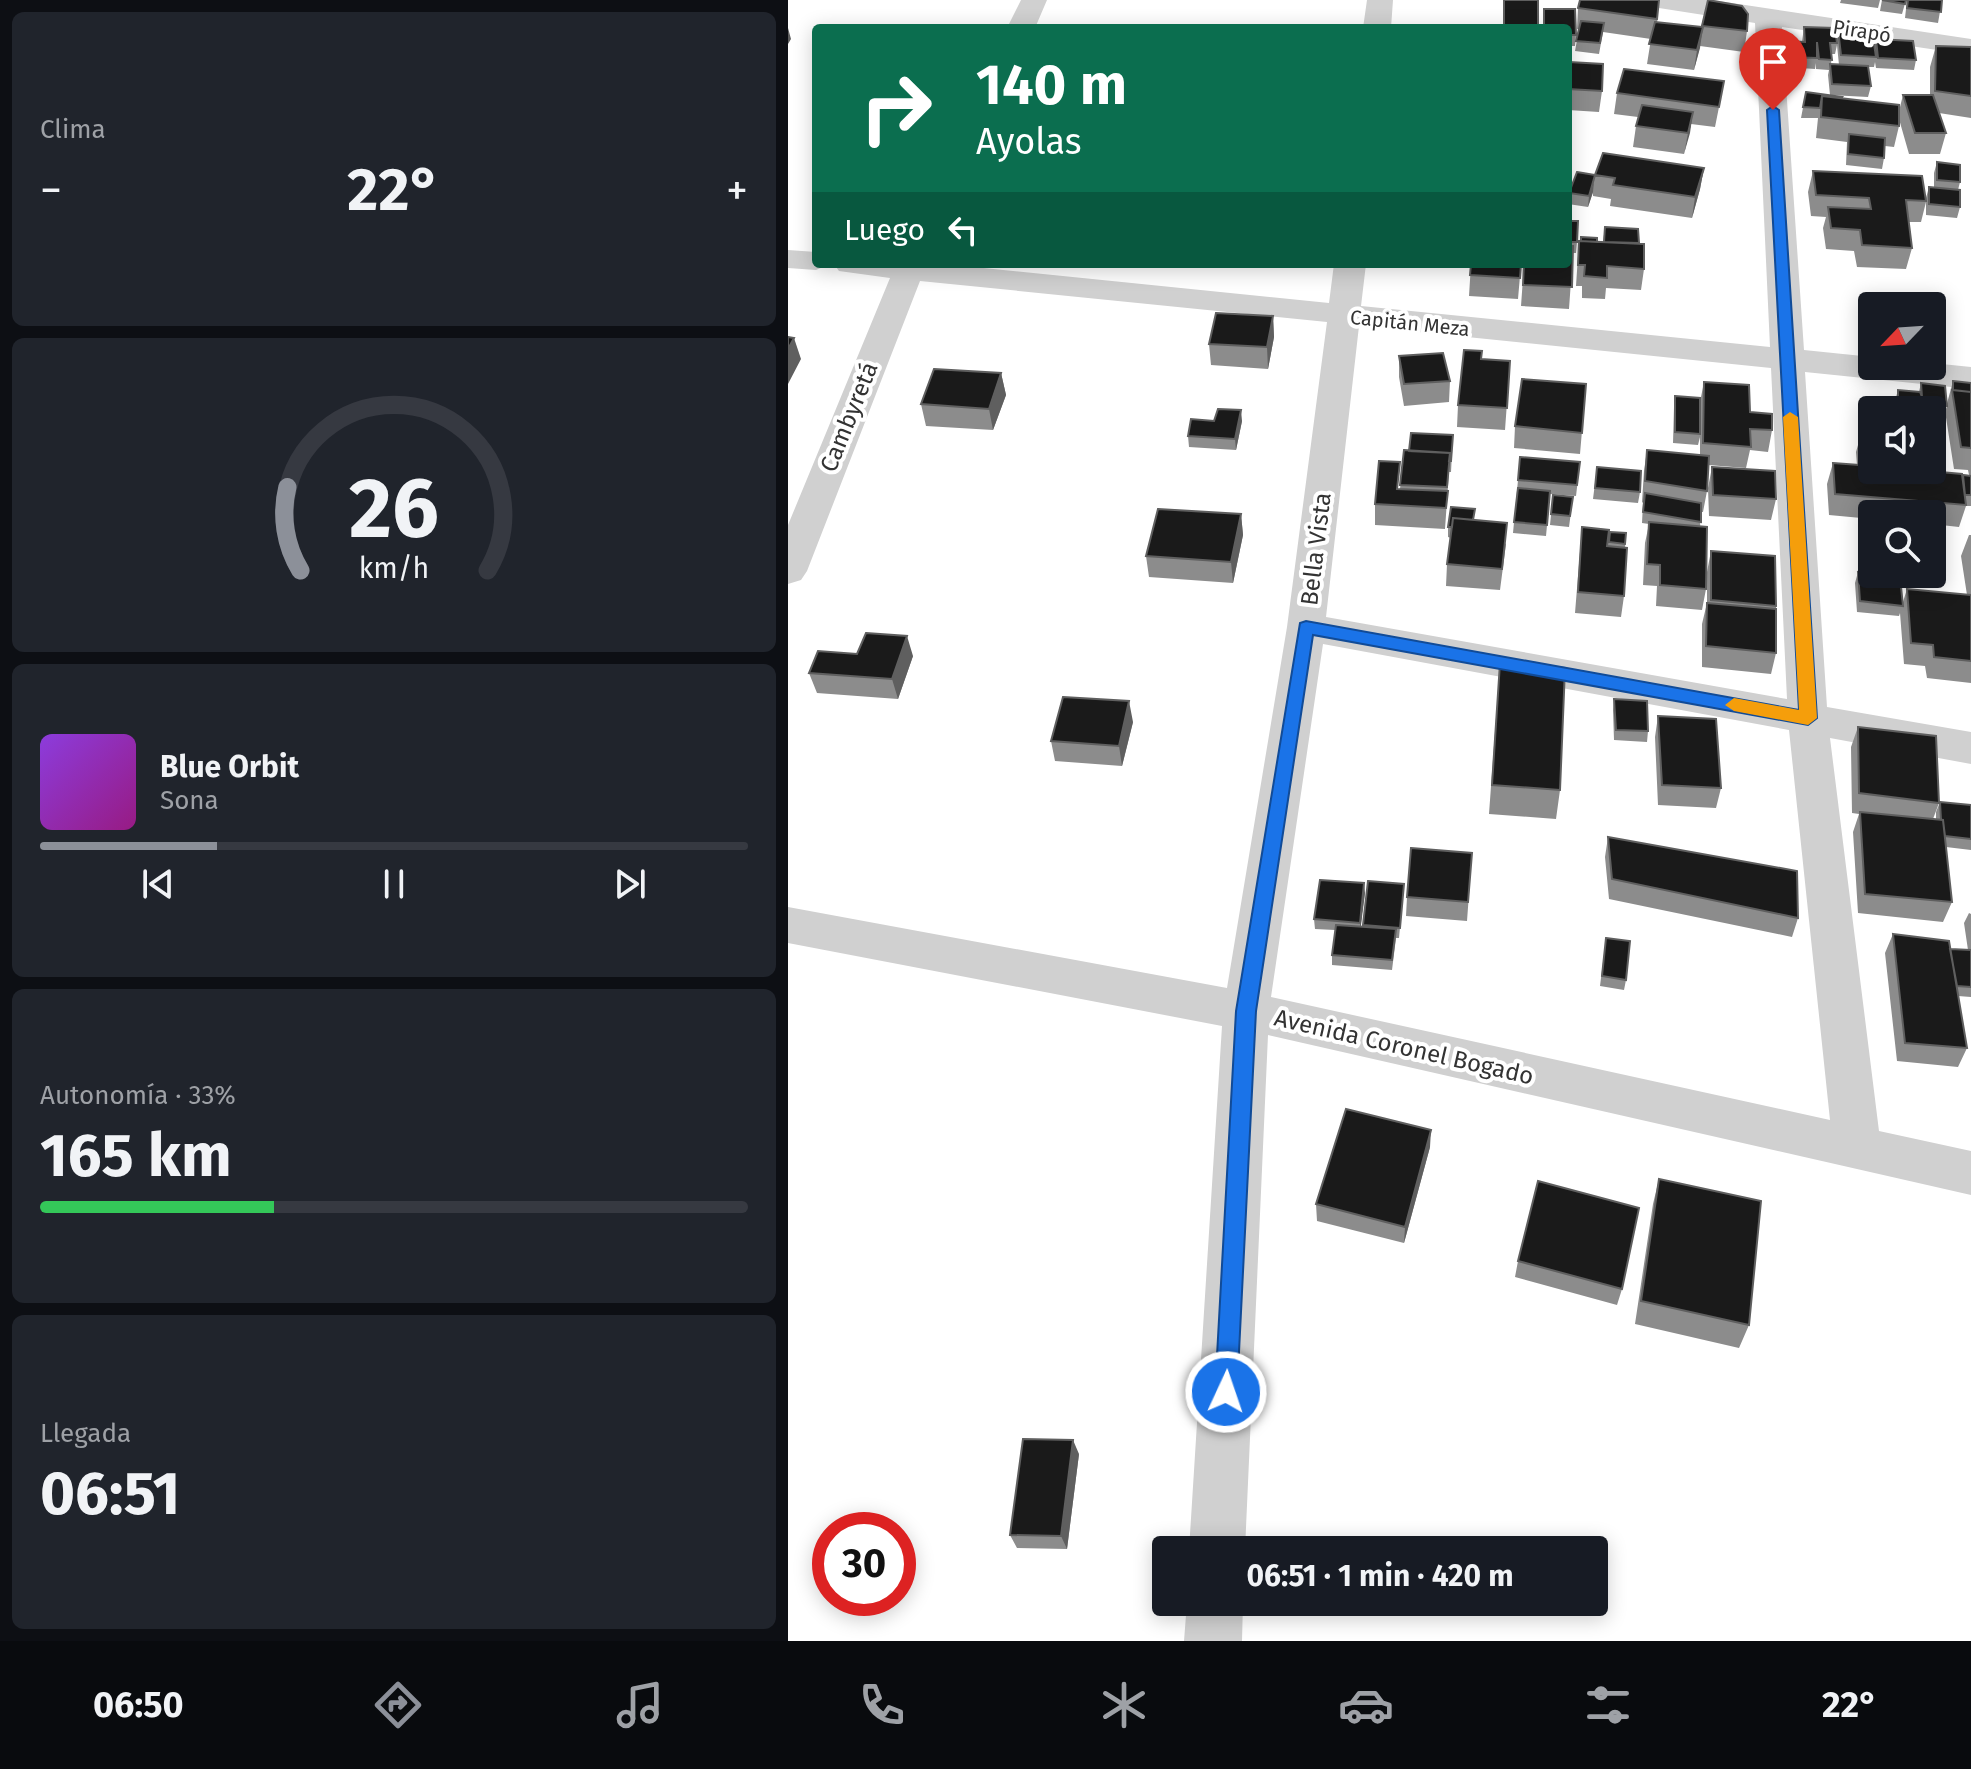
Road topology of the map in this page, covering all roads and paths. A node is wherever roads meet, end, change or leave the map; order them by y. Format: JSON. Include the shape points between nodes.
{"nodes":[{"id":1,"x":1034,"y":0,"type":"edge"},
{"id":2,"x":1380,"y":0,"type":"edge"},
{"id":3,"x":1659,"y":0,"type":"edge"},
{"id":4,"x":1768,"y":17,"type":"junction"},
{"id":5,"x":1023,"y":24,"type":"edge"},
{"id":6,"x":1377,"y":24,"type":"edge"},
{"id":7,"x":1971,"y":47,"type":"edge"},
{"id":8,"x":788,"y":259,"type":"edge"},
{"id":9,"x":812,"y":261,"type":"edge"},
{"id":10,"x":909,"y":268,"type":"edge"},
{"id":11,"x":927,"y":268,"type":"edge"},
{"id":12,"x":1350,"y":268,"type":"edge"},
{"id":13,"x":1344,"y":316,"type":"junction"},
{"id":14,"x":1787,"y":360,"type":"junction"},
{"id":15,"x":1971,"y":378,"type":"edge"},
{"id":16,"x":788,"y":571,"type":"edge"},
{"id":17,"x":1306,"y":627,"type":"junction"},
{"id":18,"x":1808,"y":718,"type":"junction"},
{"id":19,"x":1971,"y":748,"type":"edge"},
{"id":20,"x":788,"y":925,"type":"edge"},
{"id":21,"x":1246,"y":1011,"type":"junction"},
{"id":22,"x":1857,"y":1147,"type":"junction"},
{"id":23,"x":1971,"y":1173,"type":"edge"},
{"id":24,"x":1218,"y":1536,"type":"edge"},
{"id":25,"x":1214,"y":1616,"type":"edge"},
{"id":26,"x":1213,"y":1641,"type":"edge"}],
"edges":[{"from":1,"to":5,"type":"street"},
{"from":2,"to":6,"type":"street"},
{"from":3,"to":4,"type":"street","name":"Pirapó"},
{"from":4,"to":7,"type":"street","name":"Pirapó"},
{"from":4,"to":14,"type":"street"},
{"from":8,"to":9,"type":"street"},
{"from":10,"to":16,"type":"street","name":"Cambyretá"},
{"from":11,"to":13,"type":"street","name":"Capitán Meza"},
{"from":12,"to":13,"type":"street","name":"Bella Vista"},
{"from":13,"to":14,"type":"street","name":"Capitán Meza"},
{"from":13,"to":17,"type":"street","name":"Bella Vista"},
{"from":14,"to":15,"type":"street","name":"Capitán Meza"},
{"from":14,"to":18,"type":"street"},
{"from":17,"to":18,"type":"street"},
{"from":17,"to":21,"type":"street","name":"Bella Vista"},
{"from":18,"to":19,"type":"street"},
{"from":18,"to":22,"type":"street"},
{"from":20,"to":21,"type":"street","name":"Avenida Coronel Bogado"},
{"from":21,"to":22,"type":"street","name":"Avenida Coronel Bogado"},
{"from":21,"to":24,"type":"street","name":"Bella Vista"},
{"from":22,"to":23,"type":"street","name":"Avenida Coronel Bogado"},
{"from":25,"to":26,"type":"street"}]}
